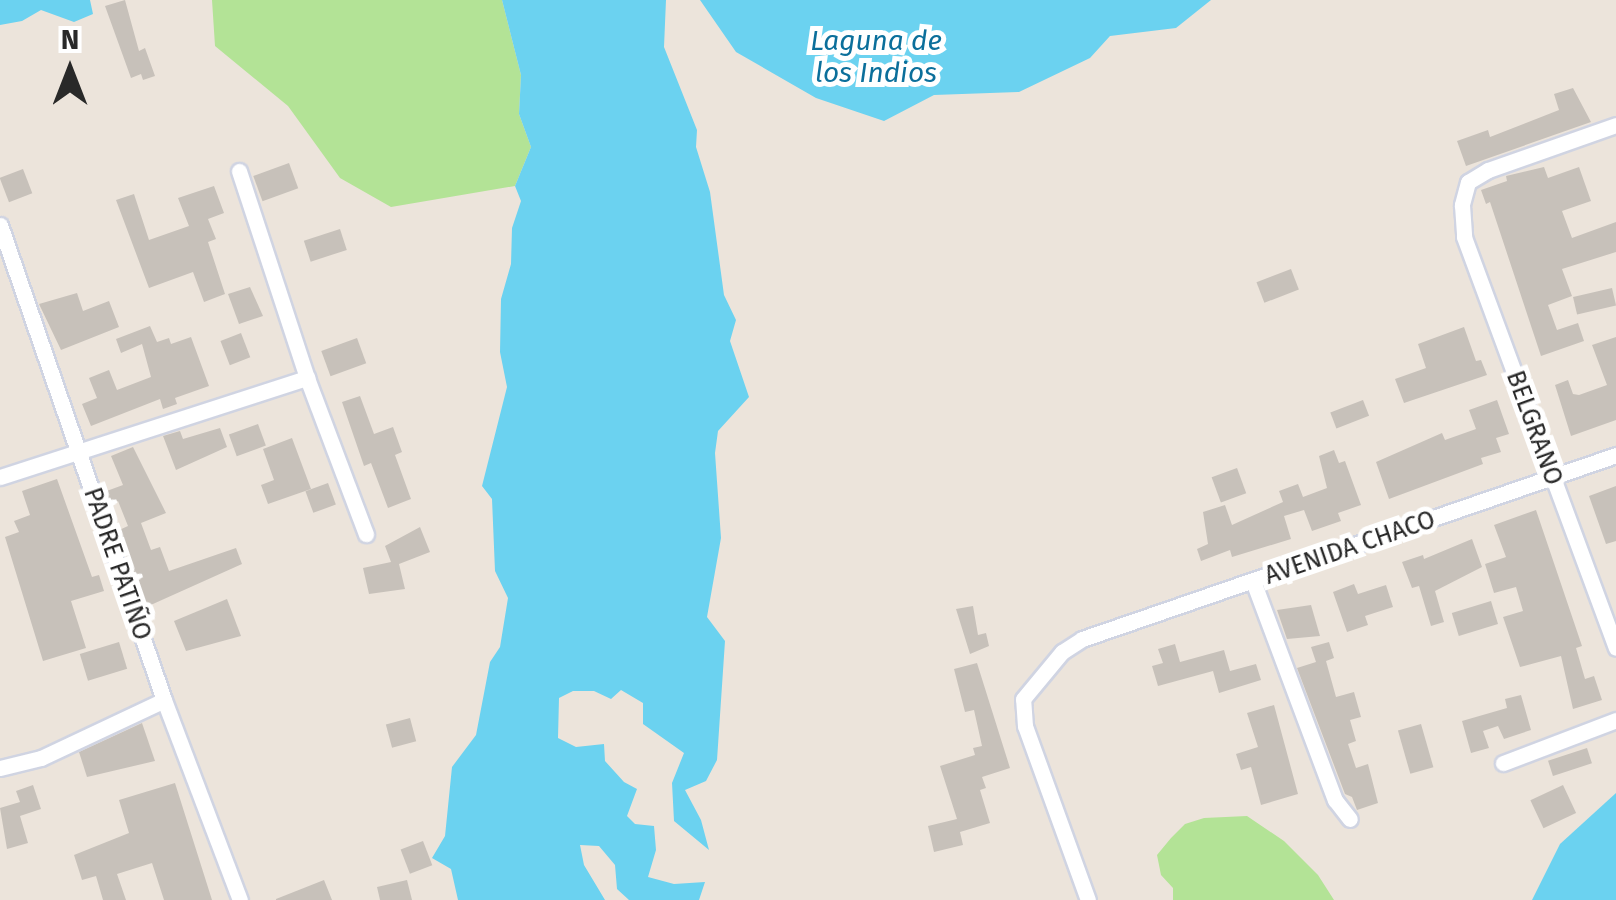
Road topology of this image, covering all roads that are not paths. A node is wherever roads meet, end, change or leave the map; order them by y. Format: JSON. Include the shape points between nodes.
{"nodes":[{"id":1,"x":1616,"y":125,"type":"edge"},
{"id":2,"x":239,"y":171,"type":"dead end"},
{"id":3,"x":0,"y":225,"type":"edge"},
{"id":4,"x":307,"y":378,"type":"junction"},
{"id":5,"x":77,"y":451,"type":"junction"},
{"id":6,"x":1616,"y":455,"type":"edge"},
{"id":7,"x":0,"y":477,"type":"edge"},
{"id":8,"x":1552,"y":478,"type":"junction"},
{"id":9,"x":366,"y":534,"type":"dead end"},
{"id":10,"x":1253,"y":581,"type":"junction"},
{"id":11,"x":1616,"y":648,"type":"edge"},
{"id":12,"x":164,"y":700,"type":"junction"},
{"id":13,"x":1616,"y":720,"type":"edge"},
{"id":14,"x":1504,"y":764,"type":"dead end"},
{"id":15,"x":0,"y":768,"type":"edge"},
{"id":16,"x":1350,"y":819,"type":"dead end"},
{"id":17,"x":240,"y":900,"type":"edge"},
{"id":18,"x":1088,"y":900,"type":"edge"}],
"edges":[{"from":1,"to":8,"type":"street","name":"BELGRANO","via":[[1488,170],[1468,182],[1462,205],[1464,237]]},
{"from":2,"to":4,"type":"street"},
{"from":3,"to":5,"type":"street","name":"PADRE PATIÑO"},
{"from":4,"to":5,"type":"street"},
{"from":4,"to":9,"type":"street"},
{"from":5,"to":7,"type":"street"},
{"from":5,"to":12,"type":"street","name":"PADRE PATIÑO"},
{"from":6,"to":8,"type":"street","name":"AVENIDA CHACO"},
{"from":8,"to":10,"type":"street","name":"AVENIDA CHACO"},
{"from":8,"to":11,"type":"street","name":"BELGRANO"},
{"from":10,"to":16,"type":"street","via":[[1335,800]]},
{"from":10,"to":18,"type":"street","name":"AVENIDA CHACO","via":[[1082,638],[1022,699],[1024,726]]},
{"from":12,"to":15,"type":"street","via":[[42,758]]},
{"from":12,"to":17,"type":"street","name":"PADRE PATIÑO"},
{"from":13,"to":14,"type":"street"}]}
